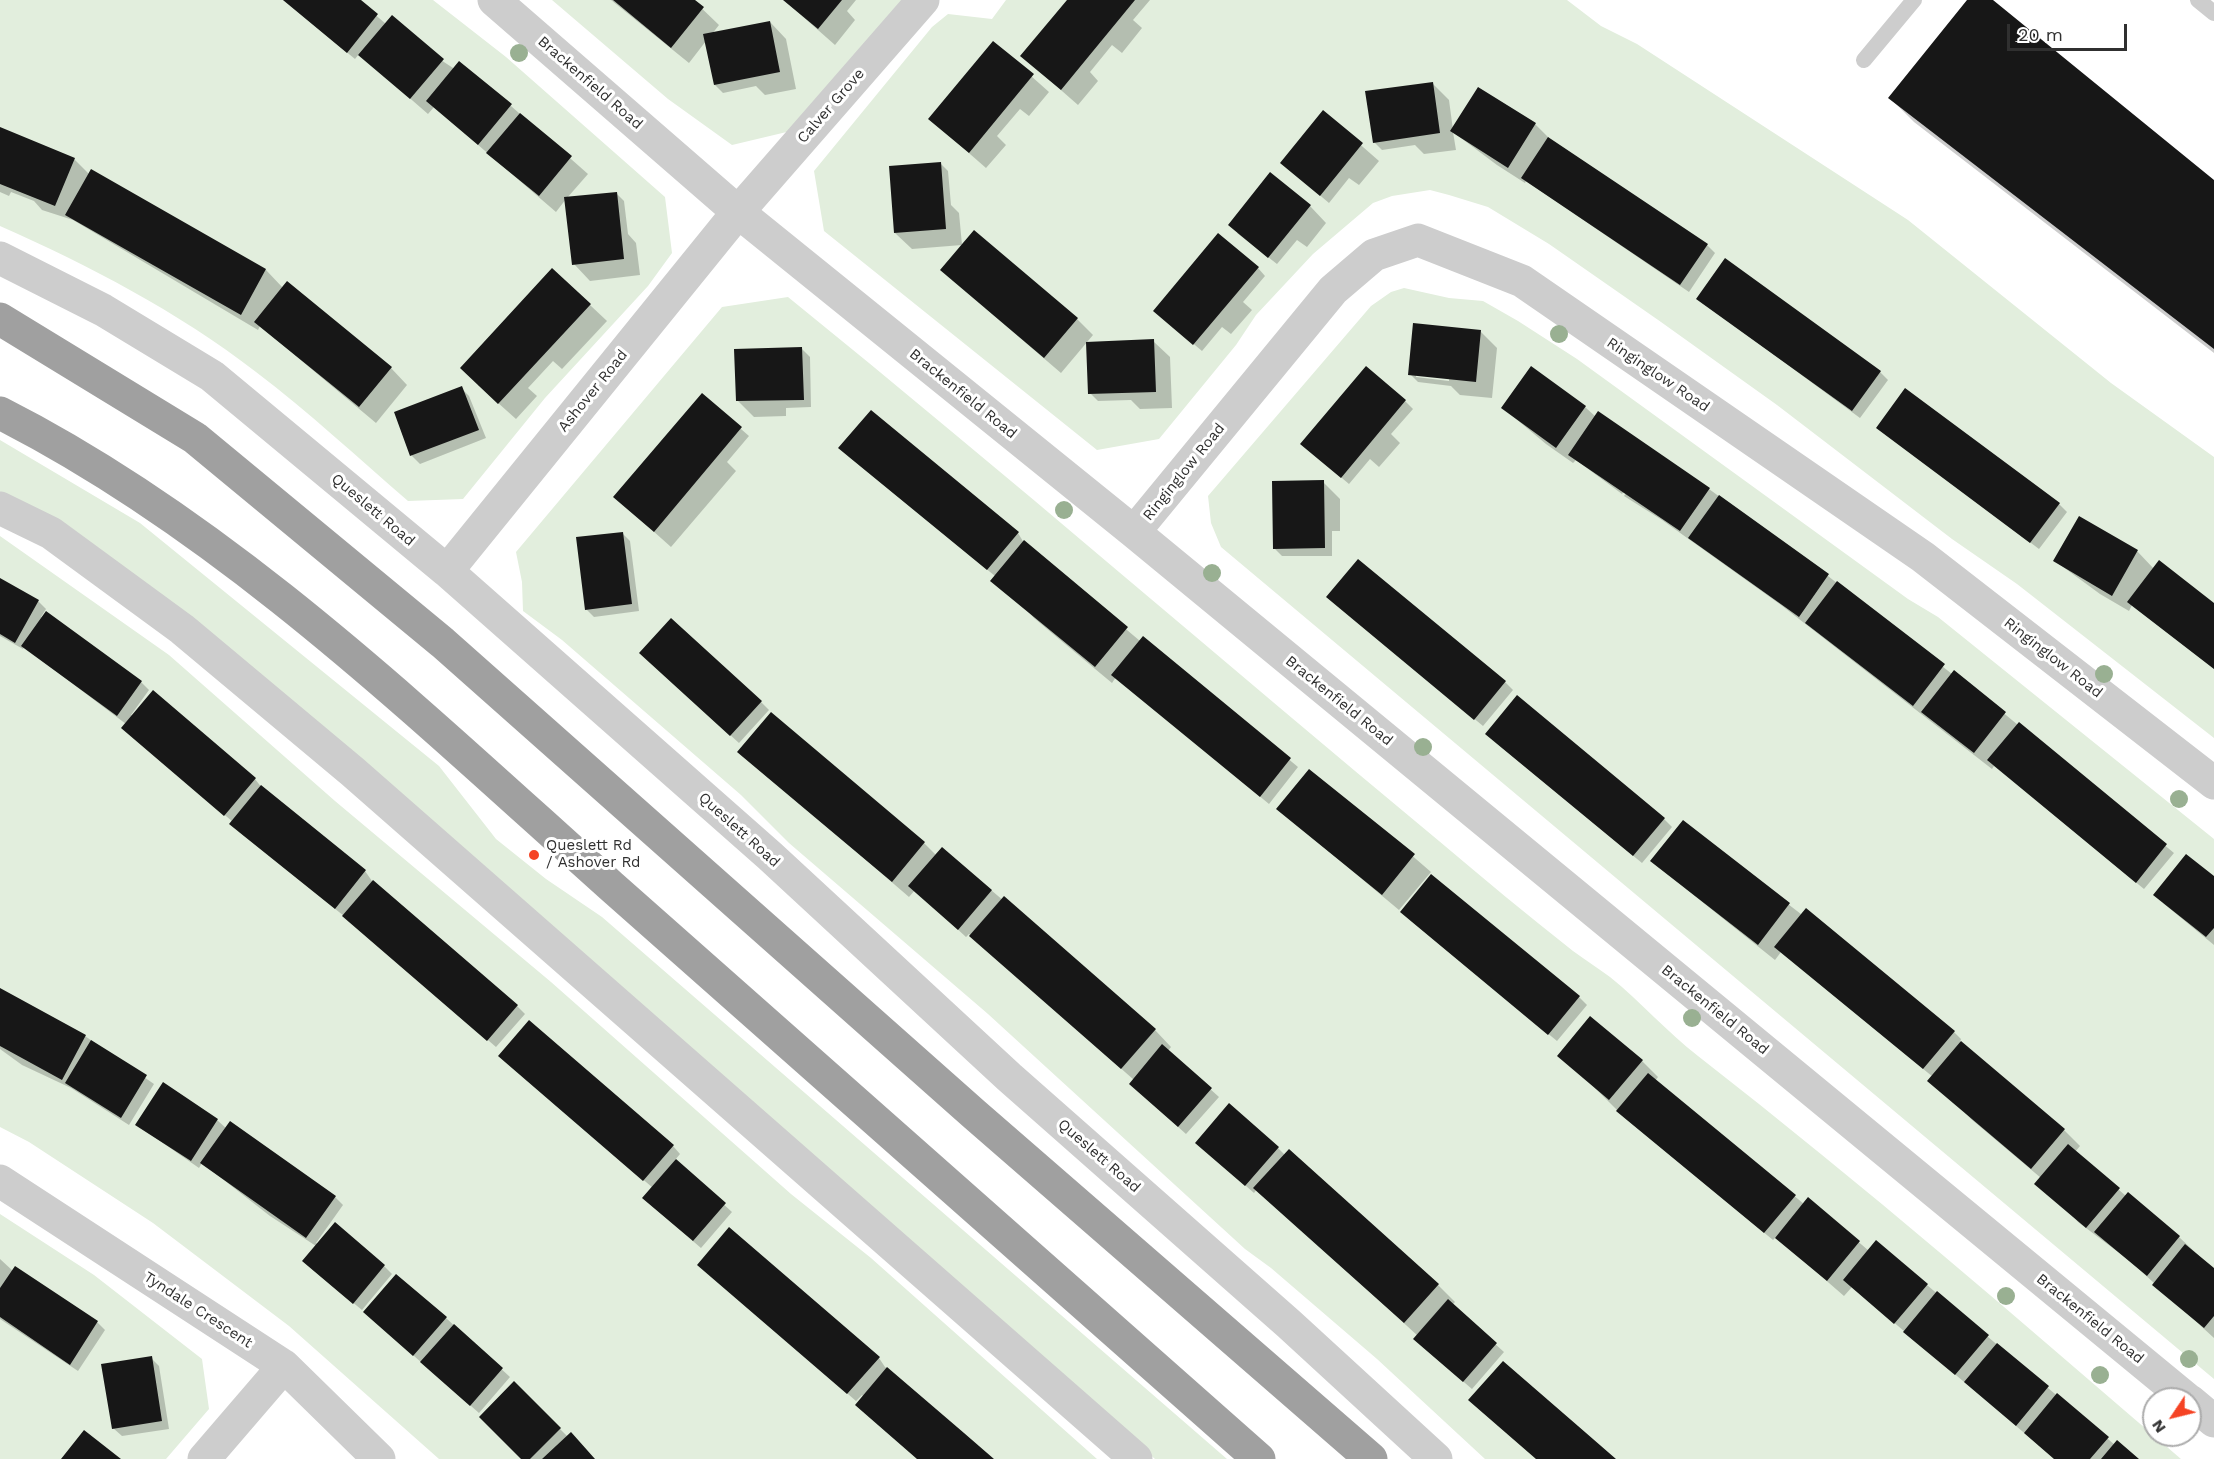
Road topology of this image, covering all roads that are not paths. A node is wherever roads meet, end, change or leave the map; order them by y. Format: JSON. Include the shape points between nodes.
{"nodes":[{"id":1,"x":494,"y":0,"type":"edge"},
{"id":2,"x":923,"y":0,"type":"edge"},
{"id":3,"x":1914,"y":0,"type":"edge"},
{"id":4,"x":2198,"y":0,"type":"edge"},
{"id":5,"x":2214,"y":13,"type":"edge"},
{"id":6,"x":1864,"y":60,"type":"dead end"},
{"id":7,"x":738,"y":212,"type":"junction"},
{"id":8,"x":0,"y":258,"type":"edge"},
{"id":9,"x":0,"y":320,"type":"edge"},
{"id":10,"x":0,"y":413,"type":"edge"},
{"id":11,"x":0,"y":508,"type":"edge"},
{"id":12,"x":1134,"y":532,"type":"junction"},
{"id":13,"x":447,"y":571,"type":"junction"},
{"id":14,"x":2214,"y":783,"type":"edge"},
{"id":15,"x":0,"y":1181,"type":"edge"},
{"id":16,"x":284,"y":1366,"type":"junction"},
{"id":17,"x":2173,"y":1387,"type":"edge"},
{"id":18,"x":2202,"y":1411,"type":"edge"},
{"id":19,"x":2214,"y":1421,"type":"edge"},
{"id":20,"x":204,"y":1459,"type":"edge"},
{"id":21,"x":379,"y":1459,"type":"edge"},
{"id":22,"x":1136,"y":1459,"type":"edge"},
{"id":23,"x":1259,"y":1459,"type":"edge"},
{"id":24,"x":1371,"y":1459,"type":"edge"},
{"id":25,"x":1436,"y":1459,"type":"edge"}],
"edges":[{"from":1,"to":7,"type":"street","name":"Brackenfield Road"},
{"from":2,"to":7,"type":"street","name":"Calver Grove"},
{"from":3,"to":6,"type":"lane"},
{"from":4,"to":5,"type":"lane"},
{"from":7,"to":12,"type":"street","name":"Brackenfield Road"},
{"from":7,"to":13,"type":"street","name":"Ashover Road"},
{"from":8,"to":13,"type":"street","name":"Queslett Road","via":[[103,310],[212,376]]},
{"from":9,"to":24,"type":"highway","via":[[195,438],[443,643],[983,1122]]},
{"from":10,"to":23,"type":"highway","via":[[49,438],[165,513],[272,592],[389,688]]},
{"from":11,"to":22,"type":"street","via":[[51,533],[209,651]]},
{"from":12,"to":14,"type":"street","name":"Ringinglow Road","via":[[1333,291],[1374,255],[1418,240],[1522,281],[1923,557]]},
{"from":12,"to":17,"type":"street","name":"Brackenfield Road"},
{"from":13,"to":25,"type":"street","name":"Queslett Road","via":[[770,856],[1009,1077],[1281,1316]]},
{"from":15,"to":16,"type":"street","name":"Tyndale Crescent"},
{"from":16,"to":20,"type":"street"},
{"from":16,"to":21,"type":"street","name":"Tyndale Crescent"},
{"from":18,"to":19,"type":"street","name":"Brackenfield Road"}]}
